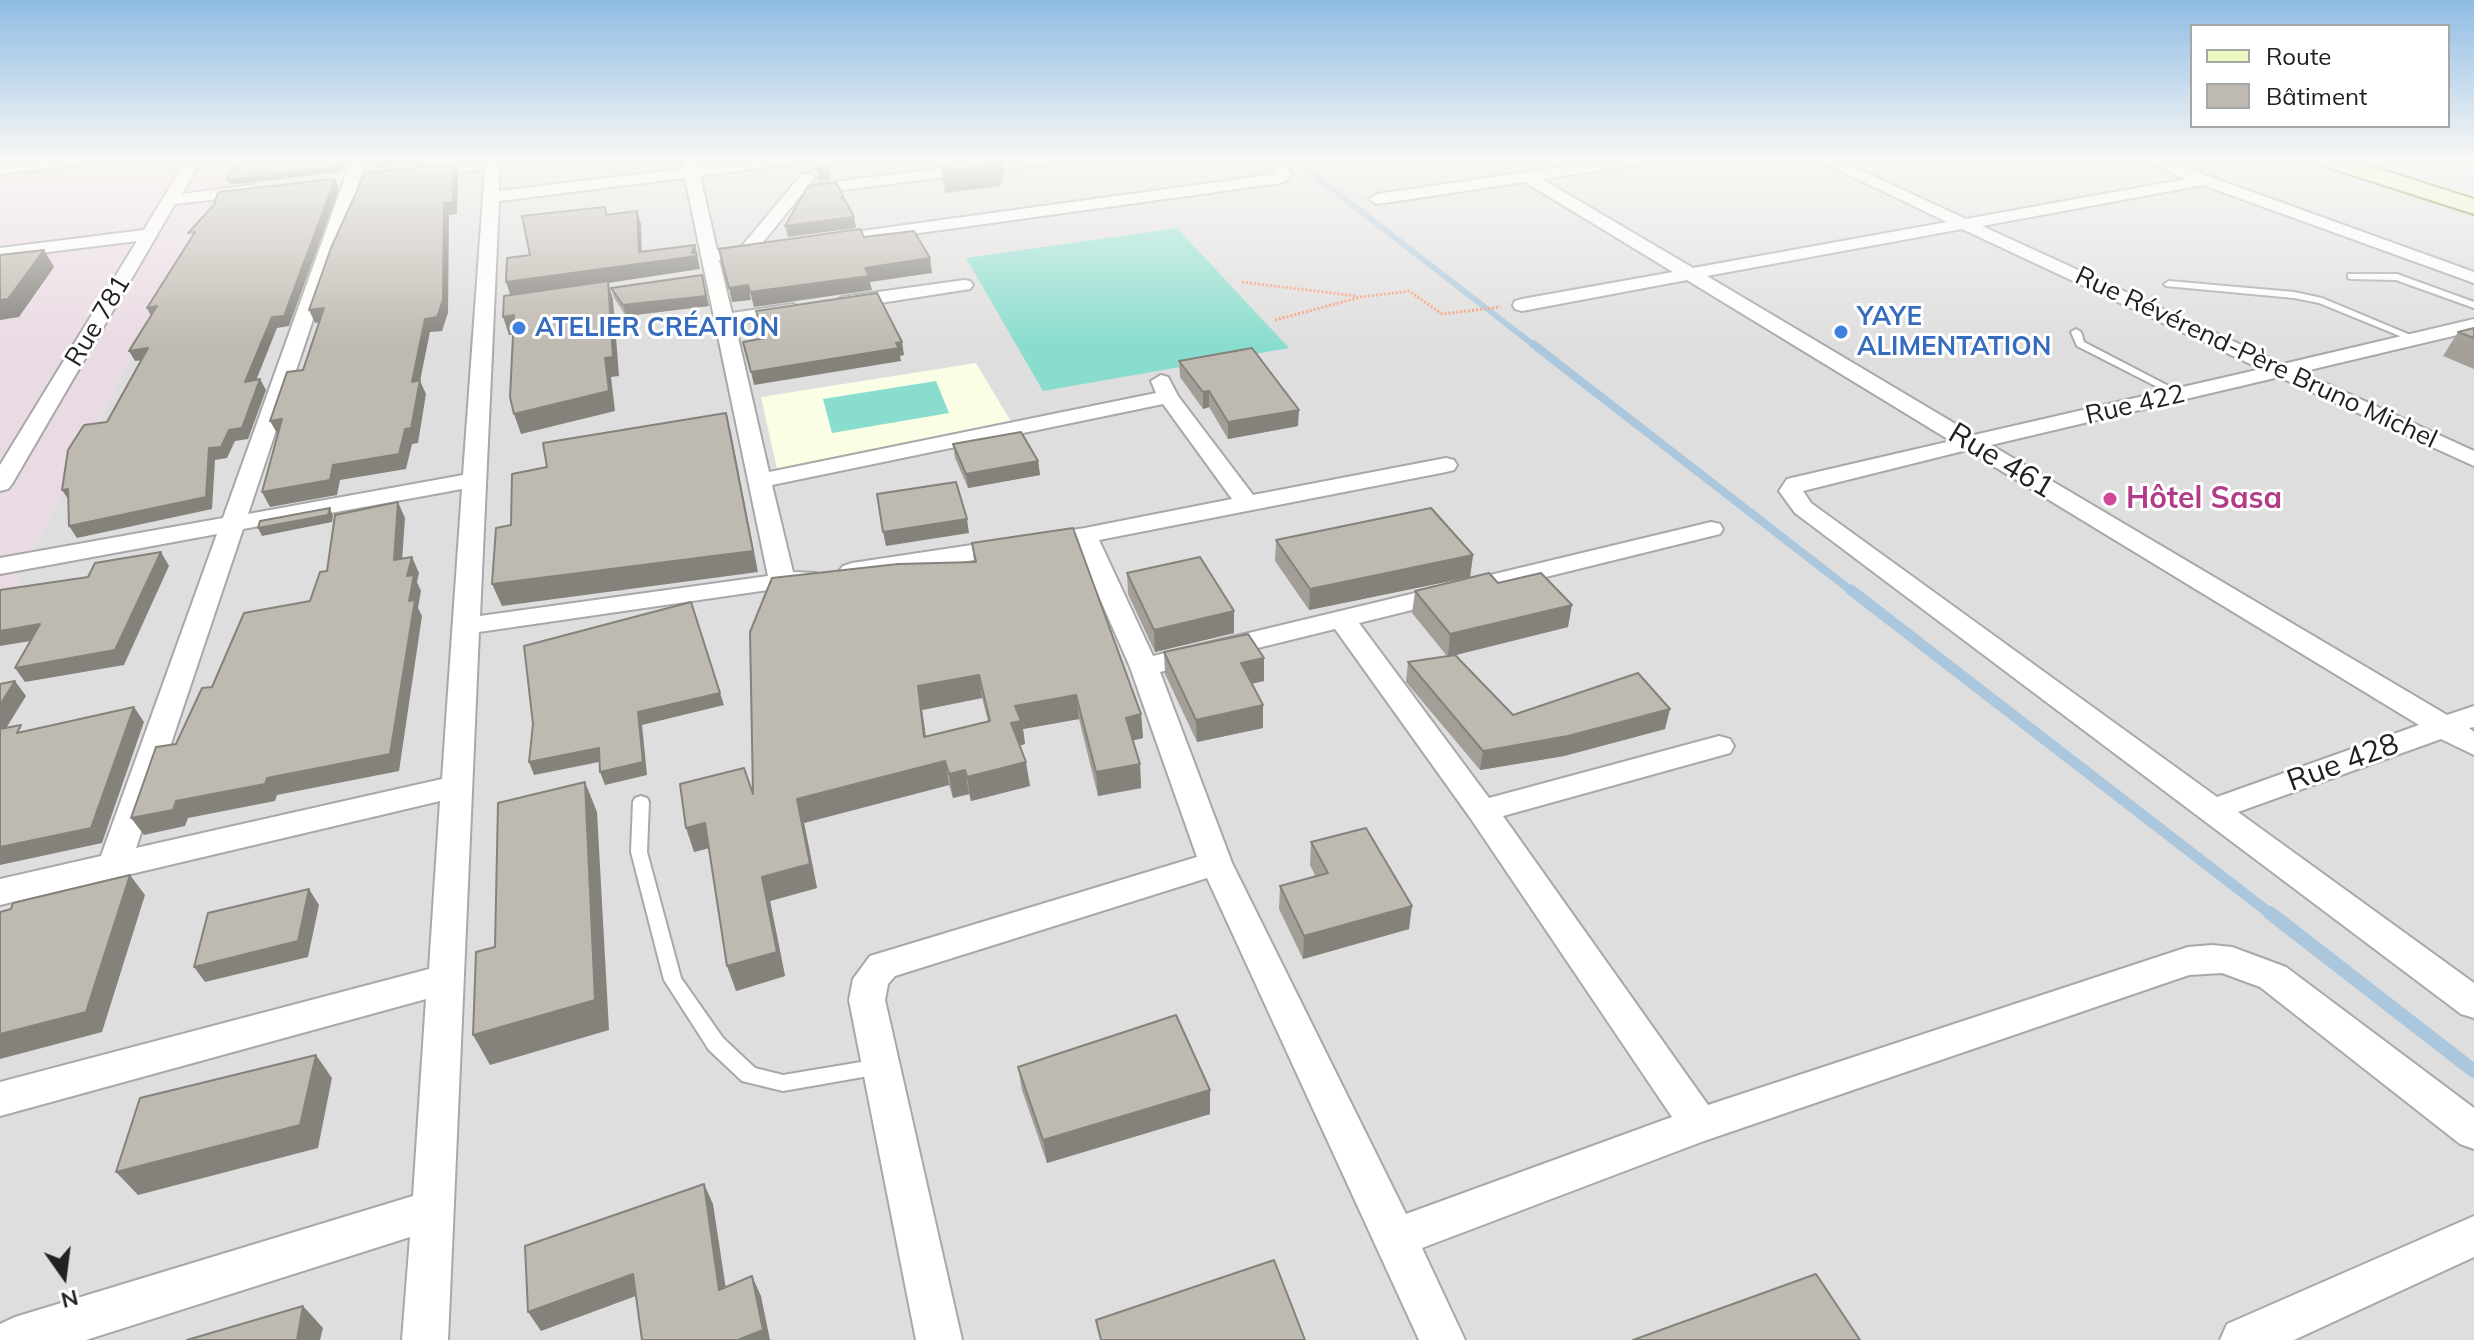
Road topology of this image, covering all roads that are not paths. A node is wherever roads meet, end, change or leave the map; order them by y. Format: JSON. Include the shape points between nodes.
{"nodes":[{"id":1,"x":158,"y":221,"type":"edge"},
{"id":2,"x":339,"y":221,"type":"edge"},
{"id":3,"x":491,"y":221,"type":"edge"},
{"id":4,"x":699,"y":221,"type":"edge"},
{"id":5,"x":772,"y":221,"type":"edge"},
{"id":6,"x":973,"y":221,"type":"edge"},
{"id":7,"x":1601,"y":221,"type":"edge"},
{"id":8,"x":1956,"y":221,"type":"edge"},
{"id":9,"x":1983,"y":221,"type":"edge"},
{"id":10,"x":2316,"y":221,"type":"edge"},
{"id":11,"x":1964,"y":224,"type":"junction"},
{"id":12,"x":150,"y":234,"type":"junction"},
{"id":13,"x":810,"y":243,"type":"edge"},
{"id":14,"x":779,"y":247,"type":"edge"},
{"id":15,"x":747,"y":251,"type":"junction"},
{"id":16,"x":0,"y":253,"type":"edge"},
{"id":17,"x":707,"y":270,"type":"junction"},
{"id":18,"x":1690,"y":274,"type":"junction"},
{"id":19,"x":2351,"y":276,"type":"dead end"},
{"id":20,"x":2474,"y":278,"type":"edge"},
{"id":21,"x":2169,"y":284,"type":"dead end"},
{"id":22,"x":964,"y":285,"type":"dead end"},
{"id":23,"x":1522,"y":305,"type":"road end"},
{"id":24,"x":2474,"y":305,"type":"edge"},
{"id":25,"x":724,"y":320,"type":"junction"},
{"id":26,"x":2474,"y":325,"type":"edge"},
{"id":27,"x":2076,"y":332,"type":"dead end"},
{"id":28,"x":2415,"y":339,"type":"junction"},
{"id":29,"x":2283,"y":369,"type":"junction"},
{"id":30,"x":2179,"y":394,"type":"junction"},
{"id":31,"x":1970,"y":443,"type":"junction"},
{"id":32,"x":2474,"y":459,"type":"edge"},
{"id":33,"x":1446,"y":465,"type":"dead end"},
{"id":34,"x":2,"y":479,"type":"edge"},
{"id":35,"x":475,"y":480,"type":"junction"},
{"id":36,"x":759,"y":481,"type":"junction"},
{"id":37,"x":1248,"y":505,"type":"junction"},
{"id":38,"x":234,"y":523,"type":"junction"},
{"id":39,"x":1711,"y":529,"type":"dead end"},
{"id":40,"x":1085,"y":535,"type":"junction"},
{"id":41,"x":0,"y":566,"type":"edge"},
{"id":42,"x":782,"y":581,"type":"junction"},
{"id":43,"x":1342,"y":619,"type":"junction"},
{"id":44,"x":466,"y":626,"type":"junction"},
{"id":45,"x":1144,"y":667,"type":"junction"},
{"id":46,"x":2474,"y":716,"type":"edge"},
{"id":47,"x":2444,"y":727,"type":"junction"},
{"id":48,"x":2474,"y":745,"type":"edge"},
{"id":49,"x":1719,"y":746,"type":"dead end"},
{"id":50,"x":457,"y":786,"type":"junction"},
{"id":51,"x":641,"y":802,"type":"dead end"},
{"id":52,"x":2212,"y":810,"type":"junction"},
{"id":53,"x":1482,"y":811,"type":"junction"},
{"id":54,"x":1216,"y":863,"type":"junction"},
{"id":55,"x":114,"y":865,"type":"junction"},
{"id":56,"x":0,"y":892,"type":"edge"},
{"id":57,"x":446,"y":979,"type":"junction"},
{"id":58,"x":2474,"y":1003,"type":"edge"},
{"id":59,"x":883,"y":1066,"type":"junction"},
{"id":60,"x":0,"y":1099,"type":"edge"},
{"id":61,"x":1700,"y":1125,"type":"junction"},
{"id":62,"x":2474,"y":1131,"type":"edge"},
{"id":63,"x":432,"y":1210,"type":"junction"},
{"id":64,"x":2474,"y":1236,"type":"edge"},
{"id":65,"x":1396,"y":1238,"type":"junction"},
{"id":66,"x":15,"y":1340,"type":"edge"},
{"id":67,"x":425,"y":1340,"type":"edge"},
{"id":68,"x":939,"y":1340,"type":"edge"},
{"id":69,"x":1442,"y":1340,"type":"edge"},
{"id":70,"x":2243,"y":1340,"type":"edge"}],
"edges":[{"from":1,"to":12,"type":"street","name":"Rue 781"},
{"from":2,"to":38,"type":"street"},
{"from":3,"to":35,"type":"street","via":[[492,308]]},
{"from":4,"to":17,"type":"street"},
{"from":5,"to":15,"type":"street"},
{"from":6,"to":13,"type":"street"},
{"from":7,"to":18,"type":"street","name":"Rue 461"},
{"from":8,"to":11,"type":"street","name":"Rue Révérend-Père Bruno Michel"},
{"from":9,"to":11,"type":"street"},
{"from":10,"to":20,"type":"street"},
{"from":11,"to":18,"type":"street"},
{"from":11,"to":29,"type":"street","name":"Rue Révérend-Père Bruno Michel"},
{"from":12,"to":16,"type":"street"},
{"from":12,"to":34,"type":"street","name":"Rue 781"},
{"from":14,"to":15,"type":"street"},
{"from":15,"to":17,"type":"street"},
{"from":17,"to":25,"type":"street"},
{"from":18,"to":23,"type":"street"},
{"from":18,"to":31,"type":"street","name":"Rue 461"},
{"from":19,"to":24,"type":"lane","via":[[2397,277]]},
{"from":21,"to":28,"type":"lane","via":[[2322,301]]},
{"from":22,"to":25,"type":"street"},
{"from":25,"to":36,"type":"street"},
{"from":26,"to":28,"type":"street","name":"Rue 422"},
{"from":27,"to":30,"type":"lane","via":[[2080,344]]},
{"from":28,"to":29,"type":"street","name":"Rue 422"},
{"from":29,"to":30,"type":"street","name":"Rue 422"},
{"from":29,"to":32,"type":"street","name":"Rue Révérend-Père Bruno Michel"},
{"from":30,"to":31,"type":"street","name":"Rue 422"},
{"from":31,"to":47,"type":"street","name":"Rue 461"},
{"from":31,"to":52,"type":"street","name":"Rue 422","via":[[1795,484],[1791,491],[1803,508]]},
{"from":33,"to":37,"type":"street"},
{"from":35,"to":38,"type":"street"},
{"from":35,"to":44,"type":"street"},
{"from":36,"to":37,"type":"street","via":[[1164,388]]},
{"from":36,"to":42,"type":"street"},
{"from":37,"to":40,"type":"street"},
{"from":38,"to":41,"type":"street"},
{"from":38,"to":55,"type":"street"},
{"from":39,"to":43,"type":"street"},
{"from":40,"to":42,"type":"street"},
{"from":40,"to":45,"type":"street"},
{"from":42,"to":44,"type":"street"},
{"from":43,"to":45,"type":"street"},
{"from":43,"to":53,"type":"street"},
{"from":44,"to":50,"type":"street"},
{"from":45,"to":54,"type":"street"},
{"from":46,"to":47,"type":"street","name":"Rue 428"},
{"from":47,"to":48,"type":"street","name":"Rue 461"},
{"from":47,"to":52,"type":"street","name":"Rue 428"},
{"from":49,"to":53,"type":"street"},
{"from":50,"to":55,"type":"street"},
{"from":50,"to":57,"type":"street"},
{"from":51,"to":59,"type":"lane","via":[[639,852],[673,980],[716,1044],[749,1075],[783,1083]]},
{"from":52,"to":58,"type":"street"},
{"from":53,"to":61,"type":"street"},
{"from":54,"to":59,"type":"street","via":[[883,966],[871,979],[867,1000]]},
{"from":54,"to":65,"type":"street"},
{"from":55,"to":56,"type":"street"},
{"from":57,"to":60,"type":"street"},
{"from":57,"to":63,"type":"street"},
{"from":59,"to":68,"type":"street"},
{"from":61,"to":62,"type":"street","via":[[2188,961],[2214,957],[2273,977]]},
{"from":61,"to":65,"type":"street"},
{"from":63,"to":66,"type":"street"},
{"from":63,"to":67,"type":"street"},
{"from":64,"to":70,"type":"street"},
{"from":65,"to":69,"type":"street"}]}
